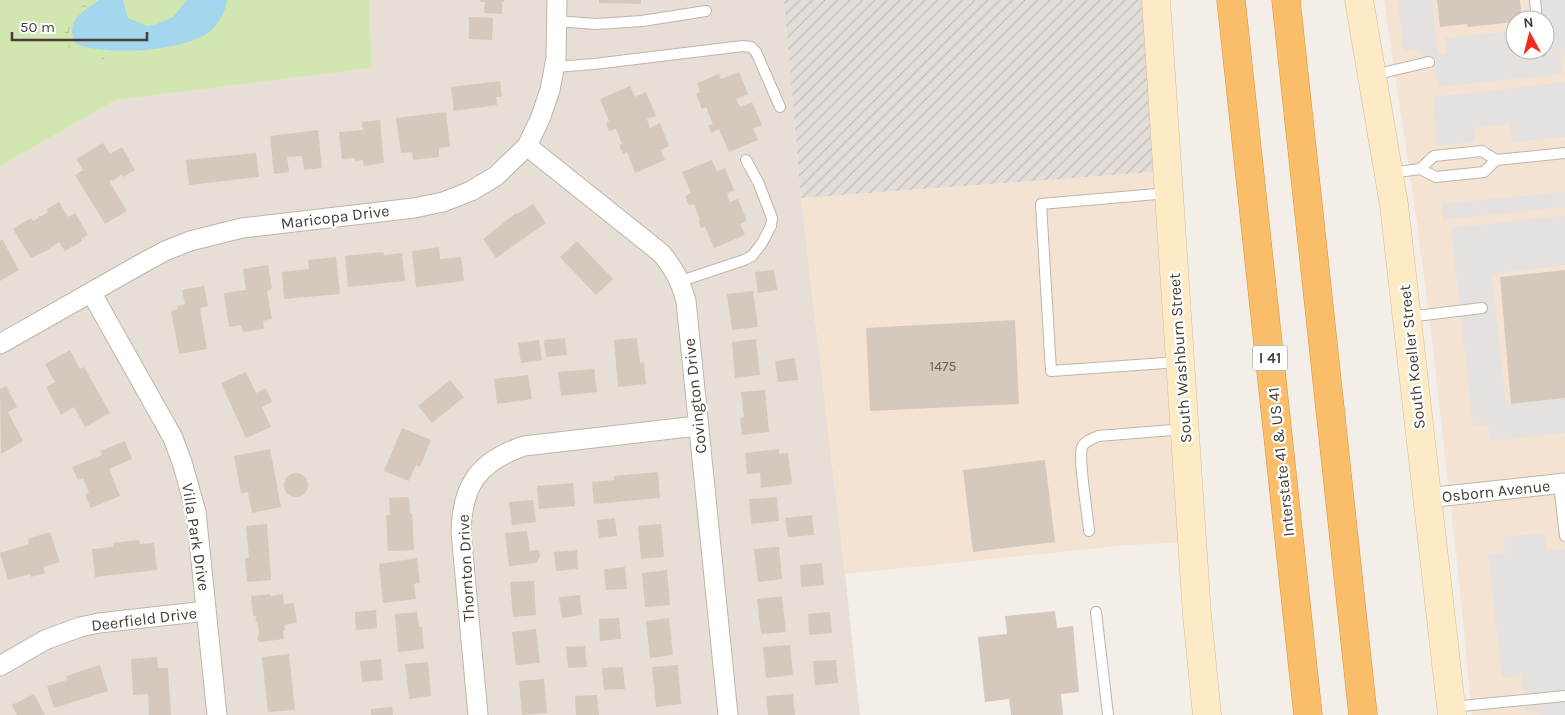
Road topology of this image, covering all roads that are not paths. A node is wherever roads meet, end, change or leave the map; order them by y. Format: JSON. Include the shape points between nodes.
{"nodes":[{"id":1,"x":557,"y":0,"type":"edge"},
{"id":2,"x":1156,"y":0,"type":"edge"},
{"id":3,"x":1231,"y":0,"type":"edge"},
{"id":4,"x":1286,"y":0,"type":"edge"},
{"id":5,"x":1359,"y":0,"type":"edge"},
{"id":6,"x":706,"y":11,"type":"dead end"},
{"id":7,"x":557,"y":21,"type":"junction"},
{"id":8,"x":1429,"y":62,"type":"dead end"},
{"id":9,"x":554,"y":67,"type":"junction"},
{"id":10,"x":1372,"y":75,"type":"junction"},
{"id":11,"x":780,"y":107,"type":"dead end"},
{"id":12,"x":527,"y":146,"type":"junction"},
{"id":13,"x":1565,"y":153,"type":"edge"},
{"id":14,"x":746,"y":160,"type":"dead end"},
{"id":15,"x":1496,"y":160,"type":"junction"},
{"id":16,"x":1420,"y":169,"type":"junction"},
{"id":17,"x":1389,"y":173,"type":"junction"},
{"id":18,"x":1169,"y":193,"type":"junction"},
{"id":19,"x":681,"y":281,"type":"junction"},
{"id":20,"x":91,"y":292,"type":"junction"},
{"id":21,"x":1482,"y":308,"type":"dead end"},
{"id":22,"x":1407,"y":318,"type":"junction"},
{"id":23,"x":0,"y":344,"type":"edge"},
{"id":24,"x":1180,"y":362,"type":"junction"},
{"id":25,"x":698,"y":426,"type":"junction"},
{"id":26,"x":1184,"y":429,"type":"junction"},
{"id":27,"x":1562,"y":484,"type":"edge"},
{"id":28,"x":1427,"y":498,"type":"junction"},
{"id":29,"x":1089,"y":531,"type":"dead end"},
{"id":30,"x":1565,"y":536,"type":"edge"},
{"id":31,"x":206,"y":611,"type":"junction"},
{"id":32,"x":1096,"y":612,"type":"dead end"},
{"id":33,"x":0,"y":666,"type":"edge"},
{"id":34,"x":1565,"y":696,"type":"edge"},
{"id":35,"x":1451,"y":711,"type":"edge"},
{"id":36,"x":217,"y":715,"type":"edge"},
{"id":37,"x":478,"y":715,"type":"edge"},
{"id":38,"x":728,"y":715,"type":"edge"},
{"id":39,"x":1108,"y":715,"type":"edge"},
{"id":40,"x":1207,"y":715,"type":"edge"},
{"id":41,"x":1308,"y":715,"type":"edge"},
{"id":42,"x":1364,"y":715,"type":"edge"}],
"edges":[{"from":1,"to":7,"type":"street","name":"Maricopa Drive"},
{"from":2,"to":18,"type":"street","name":"South Washburn Street"},
{"from":3,"to":41,"type":"highway","name":"Interstate 41 & US 41","number":"I 41"},
{"from":4,"to":42,"type":"highway"},
{"from":5,"to":10,"type":"street","name":"South Koeller Street"},
{"from":6,"to":7,"type":"lane","via":[[633,22]]},
{"from":7,"to":9,"type":"street","name":"Maricopa Drive"},
{"from":8,"to":10,"type":"lane"},
{"from":9,"to":11,"type":"lane","via":[[751,47]]},
{"from":9,"to":12,"type":"street","name":"Maricopa Drive","via":[[550,90]]},
{"from":10,"to":17,"type":"street","name":"South Koeller Street"},
{"from":12,"to":19,"type":"street","name":"Covington Drive","via":[[661,253]]},
{"from":12,"to":20,"type":"street","name":"Maricopa Drive","via":[[496,176],[443,202],[216,233],[165,251]]},
{"from":13,"to":15,"type":"lane"},
{"from":14,"to":19,"type":"lane","via":[[769,208],[771,226],[752,256]]},
{"from":15,"to":16,"type":"lane","via":[[1484,172],[1436,177]]},
{"from":15,"to":16,"type":"lane","via":[[1482,151],[1434,156]]},
{"from":16,"to":17,"type":"lane"},
{"from":17,"to":22,"type":"street","name":"South Koeller Street"},
{"from":18,"to":24,"type":"street","name":"South Washburn Street"},
{"from":18,"to":24,"type":"lane","via":[[1041,204],[1051,371]]},
{"from":19,"to":25,"type":"street","name":"Covington Drive","via":[[686,301]]},
{"from":20,"to":23,"type":"street","name":"Maricopa Drive"},
{"from":20,"to":31,"type":"street","name":"Villa Park Drive","via":[[161,415],[182,462],[196,512]]},
{"from":21,"to":22,"type":"lane"},
{"from":22,"to":28,"type":"street","name":"South Koeller Street"},
{"from":24,"to":26,"type":"street","name":"South Washburn Street"},
{"from":25,"to":37,"type":"street","name":"Thornton Drive","via":[[524,446],[498,456],[478,475],[467,492],[461,512]]},
{"from":25,"to":38,"type":"street","name":"Covington Drive"},
{"from":26,"to":29,"type":"lane","via":[[1098,436],[1083,445],[1081,453]]},
{"from":26,"to":40,"type":"street","name":"South Washburn Street"},
{"from":27,"to":28,"type":"street","name":"Osborn Avenue"},
{"from":27,"to":30,"type":"lane"},
{"from":28,"to":35,"type":"street","name":"South Koeller Street"},
{"from":31,"to":33,"type":"street","name":"Deerfield Drive","via":[[80,627],[44,640]]},
{"from":31,"to":36,"type":"street","name":"Villa Park Drive"},
{"from":32,"to":39,"type":"lane"},
{"from":34,"to":35,"type":"lane"}]}
